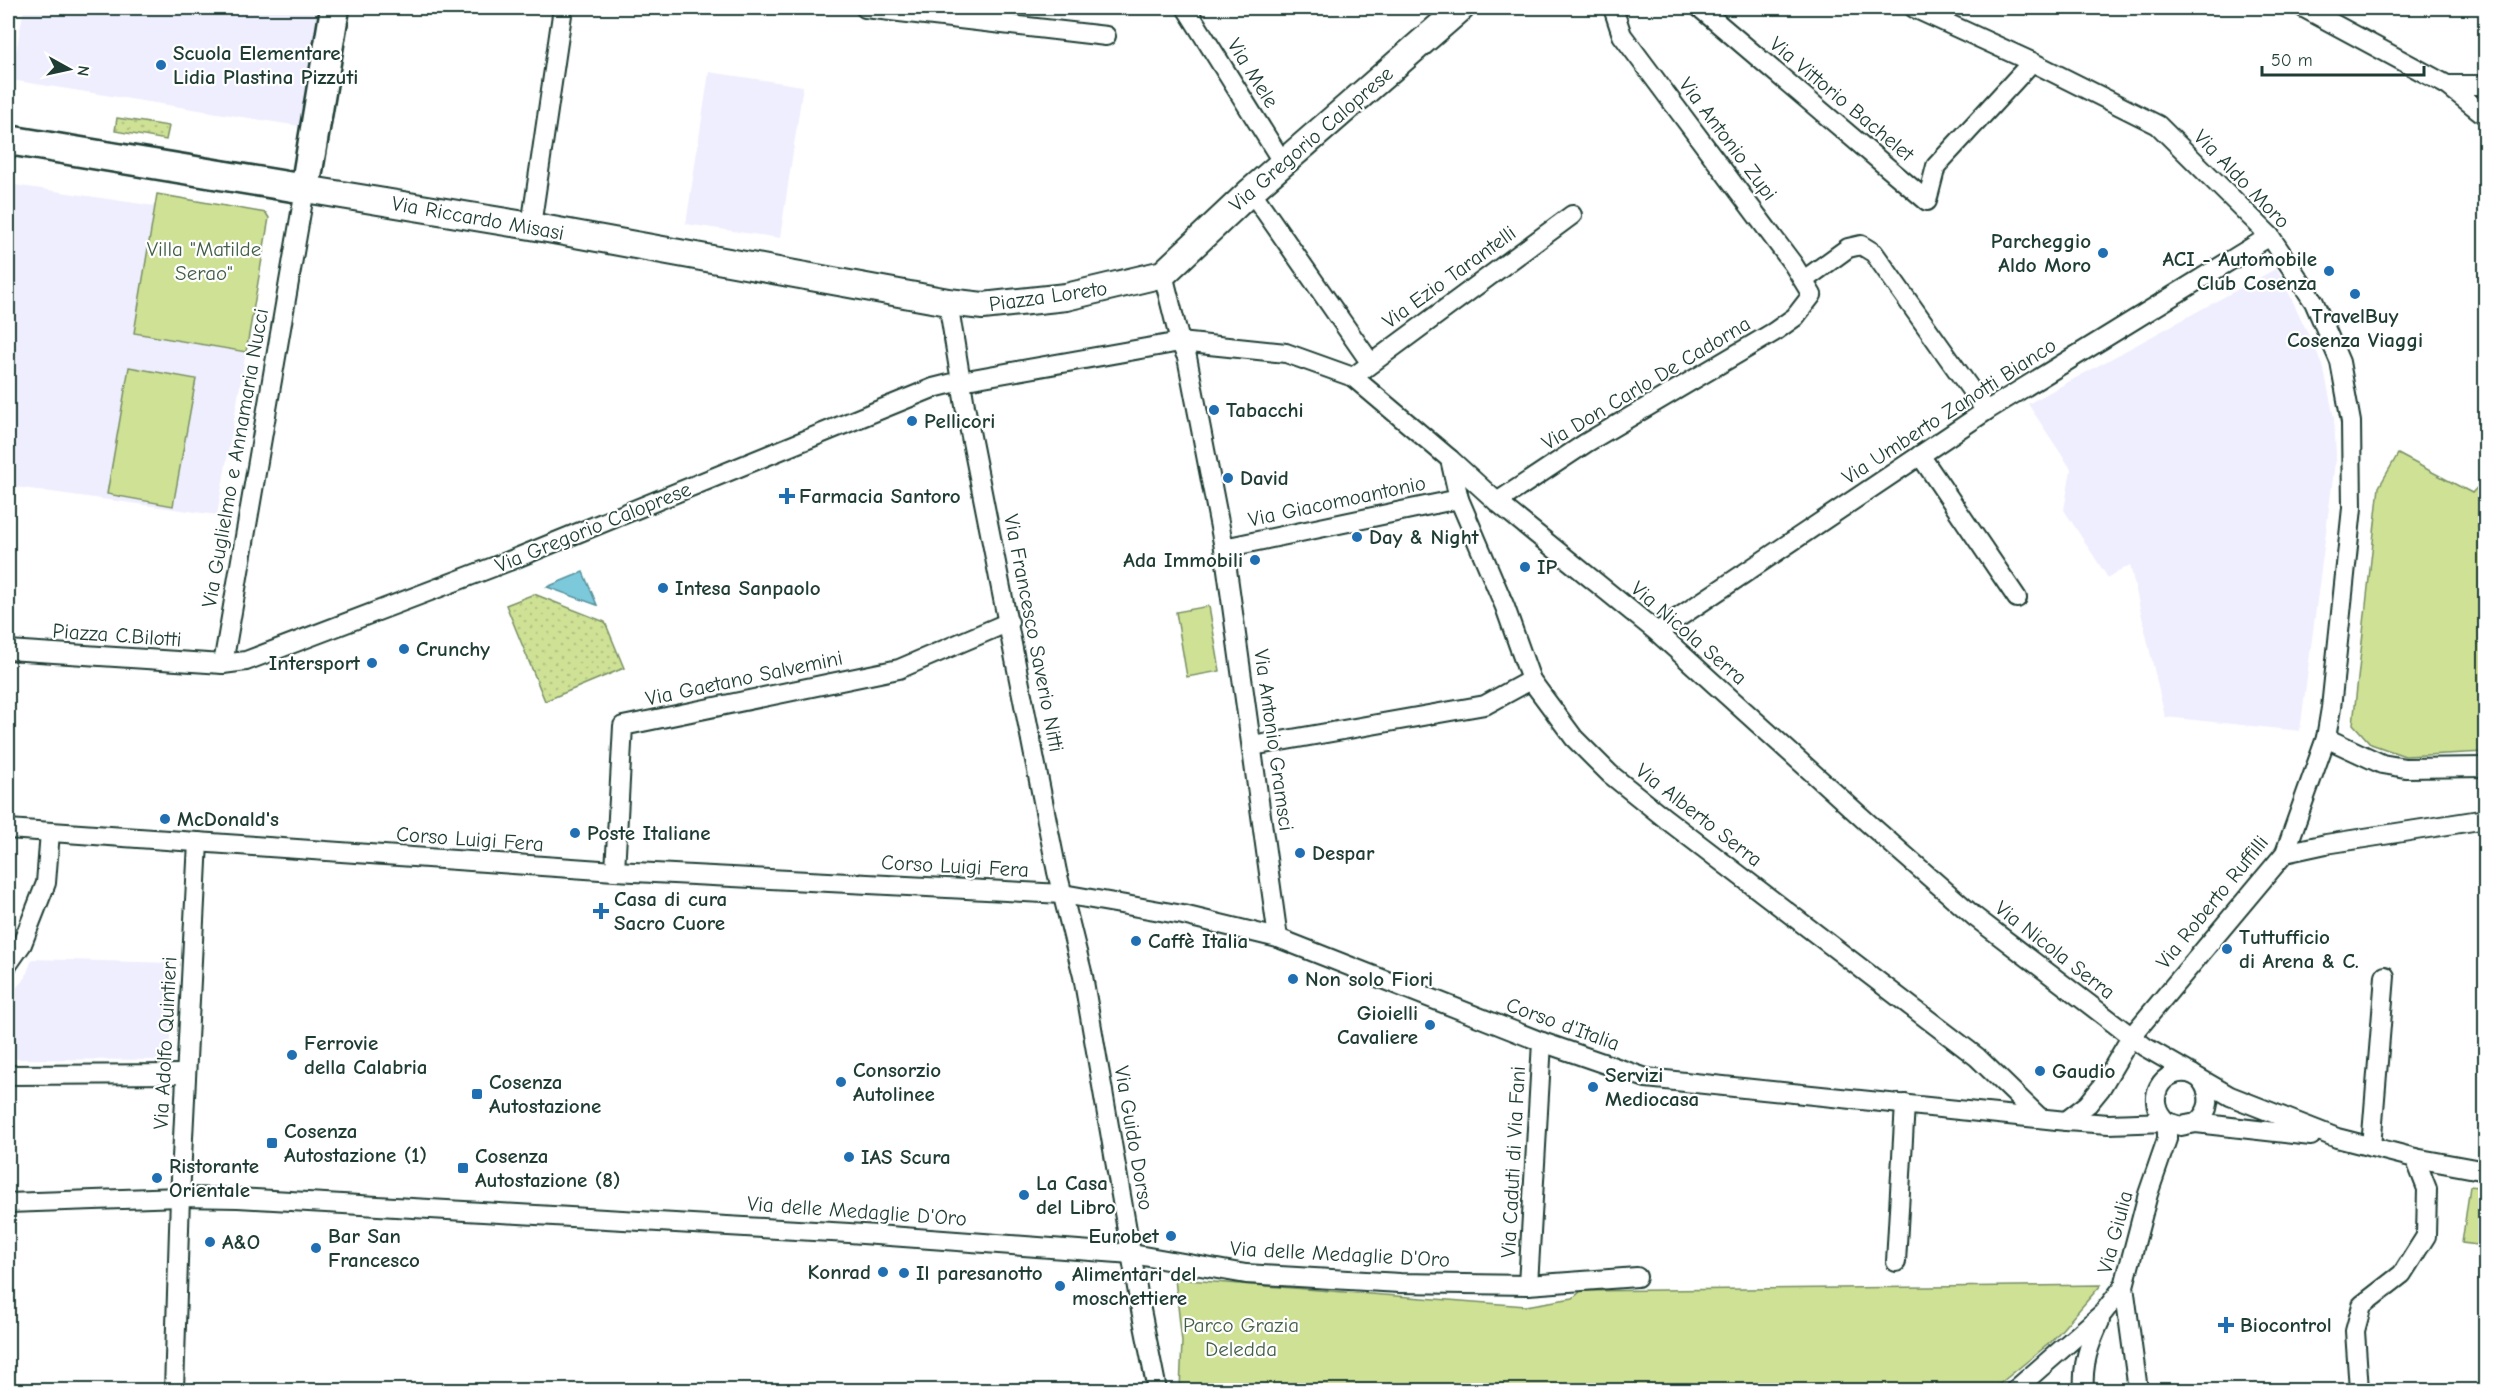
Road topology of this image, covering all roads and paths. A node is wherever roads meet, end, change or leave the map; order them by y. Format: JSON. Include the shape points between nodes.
{"nodes":[{"id":1,"x":335,"y":8,"type":"edge"},
{"id":2,"x":563,"y":8,"type":"edge"},
{"id":3,"x":865,"y":8,"type":"edge"},
{"id":4,"x":1186,"y":8,"type":"edge"},
{"id":5,"x":1461,"y":8,"type":"edge"},
{"id":6,"x":1613,"y":8,"type":"edge"},
{"id":7,"x":1700,"y":8,"type":"edge"},
{"id":8,"x":1914,"y":8,"type":"edge"},
{"id":9,"x":2304,"y":8,"type":"edge"},
{"id":10,"x":981,"y":14,"type":"edge"},
{"id":11,"x":1106,"y":36,"type":"dead end"},
{"id":12,"x":2032,"y":62,"type":"junction"},
{"id":13,"x":2447,"y":84,"type":"junction"},
{"id":14,"x":2486,"y":85,"type":"edge"},
{"id":15,"x":2486,"y":116,"type":"edge"},
{"id":16,"x":8,"y":140,"type":"edge"},
{"id":17,"x":1283,"y":162,"type":"junction"},
{"id":18,"x":305,"y":189,"type":"junction"},
{"id":19,"x":1251,"y":191,"type":"junction"},
{"id":20,"x":1572,"y":215,"type":"dead end"},
{"id":21,"x":531,"y":226,"type":"junction"},
{"id":22,"x":2270,"y":236,"type":"junction"},
{"id":23,"x":1163,"y":274,"type":"junction"},
{"id":24,"x":1808,"y":288,"type":"junction"},
{"id":25,"x":948,"y":302,"type":"junction"},
{"id":26,"x":1180,"y":342,"type":"junction"},
{"id":27,"x":1370,"y":362,"type":"junction"},
{"id":28,"x":1353,"y":377,"type":"junction"},
{"id":29,"x":961,"y":381,"type":"junction"},
{"id":30,"x":1986,"y":411,"type":"junction"},
{"id":31,"x":1920,"y":455,"type":"junction"},
{"id":32,"x":1450,"y":459,"type":"junction"},
{"id":33,"x":1459,"y":499,"type":"junction"},
{"id":34,"x":1497,"y":502,"type":"junction"},
{"id":35,"x":1224,"y":548,"type":"junction"},
{"id":36,"x":2017,"y":598,"type":"dead end"},
{"id":37,"x":1009,"y":622,"type":"junction"},
{"id":38,"x":1657,"y":632,"type":"junction"},
{"id":39,"x":8,"y":650,"type":"edge"},
{"id":40,"x":223,"y":664,"type":"junction"},
{"id":41,"x":1531,"y":680,"type":"junction"},
{"id":42,"x":2326,"y":738,"type":"junction"},
{"id":43,"x":1252,"y":746,"type":"junction"},
{"id":44,"x":2486,"y":767,"type":"edge"},
{"id":45,"x":2486,"y":819,"type":"edge"},
{"id":46,"x":8,"y":829,"type":"edge"},
{"id":47,"x":50,"y":832,"type":"junction"},
{"id":48,"x":198,"y":842,"type":"junction"},
{"id":49,"x":2285,"y":853,"type":"junction"},
{"id":50,"x":615,"y":871,"type":"junction"},
{"id":51,"x":1062,"y":894,"type":"junction"},
{"id":52,"x":1278,"y":938,"type":"junction"},
{"id":53,"x":8,"y":964,"type":"edge"},
{"id":54,"x":2385,"y":976,"type":"dead end"},
{"id":55,"x":2131,"y":1036,"type":"junction"},
{"id":56,"x":1542,"y":1042,"type":"junction"},
{"id":57,"x":186,"y":1074,"type":"junction"},
{"id":58,"x":8,"y":1076,"type":"edge"},
{"id":59,"x":2196,"y":1077,"type":"junction"},
{"id":60,"x":1905,"y":1104,"type":"junction"},
{"id":61,"x":2039,"y":1117,"type":"junction"},
{"id":62,"x":2066,"y":1121,"type":"junction"},
{"id":63,"x":2167,"y":1122,"type":"junction"},
{"id":64,"x":2196,"y":1123,"type":"junction"},
{"id":65,"x":2337,"y":1138,"type":"junction"},
{"id":66,"x":2371,"y":1147,"type":"junction"},
{"id":67,"x":2415,"y":1158,"type":"junction"},
{"id":68,"x":2486,"y":1171,"type":"edge"},
{"id":69,"x":180,"y":1197,"type":"junction"},
{"id":70,"x":8,"y":1203,"type":"edge"},
{"id":71,"x":1132,"y":1254,"type":"junction"},
{"id":72,"x":1896,"y":1262,"type":"dead end"},
{"id":73,"x":1637,"y":1277,"type":"dead end"},
{"id":74,"x":1528,"y":1285,"type":"junction"},
{"id":75,"x":2124,"y":1286,"type":"junction"},
{"id":76,"x":2103,"y":1313,"type":"junction"},
{"id":77,"x":174,"y":1390,"type":"edge"},
{"id":78,"x":1157,"y":1390,"type":"edge"},
{"id":79,"x":2015,"y":1390,"type":"edge"},
{"id":80,"x":2084,"y":1390,"type":"edge"},
{"id":81,"x":2138,"y":1390,"type":"edge"},
{"id":82,"x":2359,"y":1390,"type":"edge"}],
"edges":[{"from":1,"to":18,"type":"main road"},
{"from":2,"to":21,"type":"street"},
{"from":3,"to":10,"type":"street"},
{"from":4,"to":17,"type":"street","name":"Via Mele"},
{"from":5,"to":17,"type":"street","name":"Via Gregorio Caloprese"},
{"from":6,"to":24,"type":"street","name":"Via Antonio Zupi","via":[[1622,35]]},
{"from":7,"to":12,"type":"street","name":"Via Vittorio Bachelet","via":[[1927,201],[1936,166]]},
{"from":8,"to":12,"type":"street","name":"Via Aldo Moro"},
{"from":9,"to":13,"type":"street"},
{"from":10,"to":11,"type":"street"},
{"from":12,"to":22,"type":"street","name":"Via Aldo Moro","via":[[2158,125]]},
{"from":13,"to":14,"type":"street"},
{"from":13,"to":15,"type":"street"},
{"from":16,"to":18,"type":"main road","name":"Via Riccardo Misasi"},
{"from":17,"to":19,"type":"street","name":"Via Gregorio Caloprese"},
{"from":18,"to":21,"type":"street","name":"Via Riccardo Misasi"},
{"from":18,"to":40,"type":"street","name":"Via Guglielmo e Annamaria Nucci"},
{"from":19,"to":23,"type":"street","name":"Via Gregorio Caloprese"},
{"from":19,"to":27,"type":"street"},
{"from":20,"to":27,"type":"street","name":"Via Ezio Tarantelli"},
{"from":21,"to":25,"type":"street","name":"Via Riccardo Misasi"},
{"from":22,"to":30,"type":"street","name":"Via Umberto Zanotti Bianco"},
{"from":22,"to":42,"type":"street","name":"Via Aldo Moro","via":[[2314,302],[2340,362],[2351,422],[2352,508]]},
{"from":23,"to":25,"type":"street","name":"Piazza Loreto","via":[[1066,297],[982,306]]},
{"from":23,"to":26,"type":"street"},
{"from":24,"to":30,"type":"street","name":"Via Don Carlo De Cadorna","via":[[1848,248],[1861,245],[1874,254]]},
{"from":24,"to":34,"type":"street","name":"Via Don Carlo De Cadorna","via":[[1795,317],[1774,332],[1586,443]]},
{"from":25,"to":29,"type":"street"},
{"from":26,"to":28,"type":"street","name":"Via Nicola Serra","via":[[1286,353]]},
{"from":26,"to":29,"type":"street"},
{"from":26,"to":35,"type":"street","via":[[1187,357]]},
{"from":27,"to":28,"type":"street","name":"Via Ezio Tarantelli"},
{"from":28,"to":32,"type":"street","name":"Via Nicola Serra"},
{"from":29,"to":37,"type":"street","name":"Via Francesco Saverio Nitti"},
{"from":29,"to":40,"type":"street","name":"Via Gregorio Caloprese","via":[[933,388],[377,613],[246,661]]},
{"from":30,"to":31,"type":"street","name":"Via Umberto Zanotti Bianco"},
{"from":31,"to":36,"type":"street"},
{"from":31,"to":38,"type":"street","name":"Via Umberto Zanotti Bianco"},
{"from":32,"to":33,"type":"street","name":"Via Alberto Serra"},
{"from":32,"to":34,"type":"street","name":"Via Nicola Serra"},
{"from":33,"to":35,"type":"street","name":"Via Giacomoantonio"},
{"from":33,"to":41,"type":"street","name":"Via Alberto Serra"},
{"from":34,"to":38,"type":"street","name":"Via Nicola Serra"},
{"from":35,"to":43,"type":"street","name":"Via Antonio Gramsci"},
{"from":37,"to":50,"type":"street","name":"Via Gaetano Salvemini","via":[[898,669],[623,726]]},
{"from":37,"to":51,"type":"street","name":"Via Francesco Saverio Nitti"},
{"from":38,"to":55,"type":"street","name":"Via Nicola Serra","via":[[1975,917]]},
{"from":39,"to":40,"type":"street","name":"Piazza C.Bilotti"},
{"from":41,"to":43,"type":"street","via":[[1485,705]]},
{"from":41,"to":61,"type":"street","name":"Via Alberto Serra","via":[[1574,738],[1610,774],[1977,1057]]},
{"from":42,"to":44,"type":"street","via":[[2382,764],[2405,768]]},
{"from":42,"to":49,"type":"street","name":"Via Roberto Ruffilli"},
{"from":43,"to":52,"type":"street","name":"Via Antonio Gramsci"},
{"from":45,"to":49,"type":"street"},
{"from":46,"to":47,"type":"street","name":"Corso Luigi Fera"},
{"from":47,"to":48,"type":"street","name":"Corso Luigi Fera"},
{"from":47,"to":53,"type":"street","via":[[46,883],[22,944]]},
{"from":48,"to":50,"type":"street","name":"Corso Luigi Fera"},
{"from":48,"to":57,"type":"street","name":"Via Adolfo Quintieri"},
{"from":49,"to":55,"type":"street","name":"Via Roberto Ruffilli"},
{"from":50,"to":51,"type":"street","name":"Corso Luigi Fera"},
{"from":51,"to":52,"type":"street","name":"Corso d'Italia","via":[[1183,915]]},
{"from":51,"to":71,"type":"street","name":"Via Guido Dorso","via":[[1083,976]]},
{"from":52,"to":56,"type":"street","name":"Corso d'Italia"},
{"from":54,"to":66,"type":"street"},
{"from":55,"to":59,"type":"street","name":"Via Nicola Serra"},
{"from":55,"to":62,"type":"street","name":"Via Roberto Ruffilli","via":[[2101,1088]]},
{"from":56,"to":60,"type":"street","name":"Corso d'Italia","via":[[1646,1078]]},
{"from":56,"to":74,"type":"street","name":"Via Caduti di Via Fani"},
{"from":57,"to":58,"type":"street"},
{"from":57,"to":69,"type":"street","name":"Via Adolfo Quintieri"},
{"from":59,"to":63,"type":"street","via":[[2184,1072],[2169,1075],[2157,1088],[2157,1109]]},
{"from":59,"to":64,"type":"street","via":[[2209,1094],[2209,1102]]},
{"from":59,"to":65,"type":"street","name":"Via Nicola Serra","via":[[2230,1096]]},
{"from":60,"to":61,"type":"street","name":"Corso d'Italia"},
{"from":60,"to":72,"type":"street"},
{"from":61,"to":62,"type":"street","name":"Corso d'Italia"},
{"from":62,"to":63,"type":"street","name":"Corso d'Italia"},
{"from":63,"to":64,"type":"street","via":[[2181,1126]]},
{"from":63,"to":75,"type":"street","name":"Via Giulia","via":[[2167,1138]]},
{"from":64,"to":65,"type":"street"},
{"from":65,"to":66,"type":"street"},
{"from":66,"to":67,"type":"street"},
{"from":67,"to":68,"type":"street"},
{"from":67,"to":82,"type":"street","via":[[2427,1190],[2426,1236],[2402,1274],[2362,1305],[2355,1331]]},
{"from":69,"to":70,"type":"street","name":"Via delle Medaglie D'Oro"},
{"from":69,"to":71,"type":"street","name":"Via delle Medaglie D'Oro","via":[[666,1221]]},
{"from":69,"to":77,"type":"street","name":"Via Adolfo Quintieri"},
{"from":71,"to":74,"type":"street","name":"Via delle Medaglie D'Oro","via":[[1246,1274]]},
{"from":71,"to":78,"type":"street","name":"Via Guido Dorso"},
{"from":73,"to":74,"type":"street","name":"Via delle Medaglie D'Oro"},
{"from":75,"to":76,"type":"street"},
{"from":75,"to":81,"type":"street","name":"Via Giulia"},
{"from":76,"to":79,"type":"street"},
{"from":76,"to":80,"type":"street","via":[[2088,1347]]}]}
